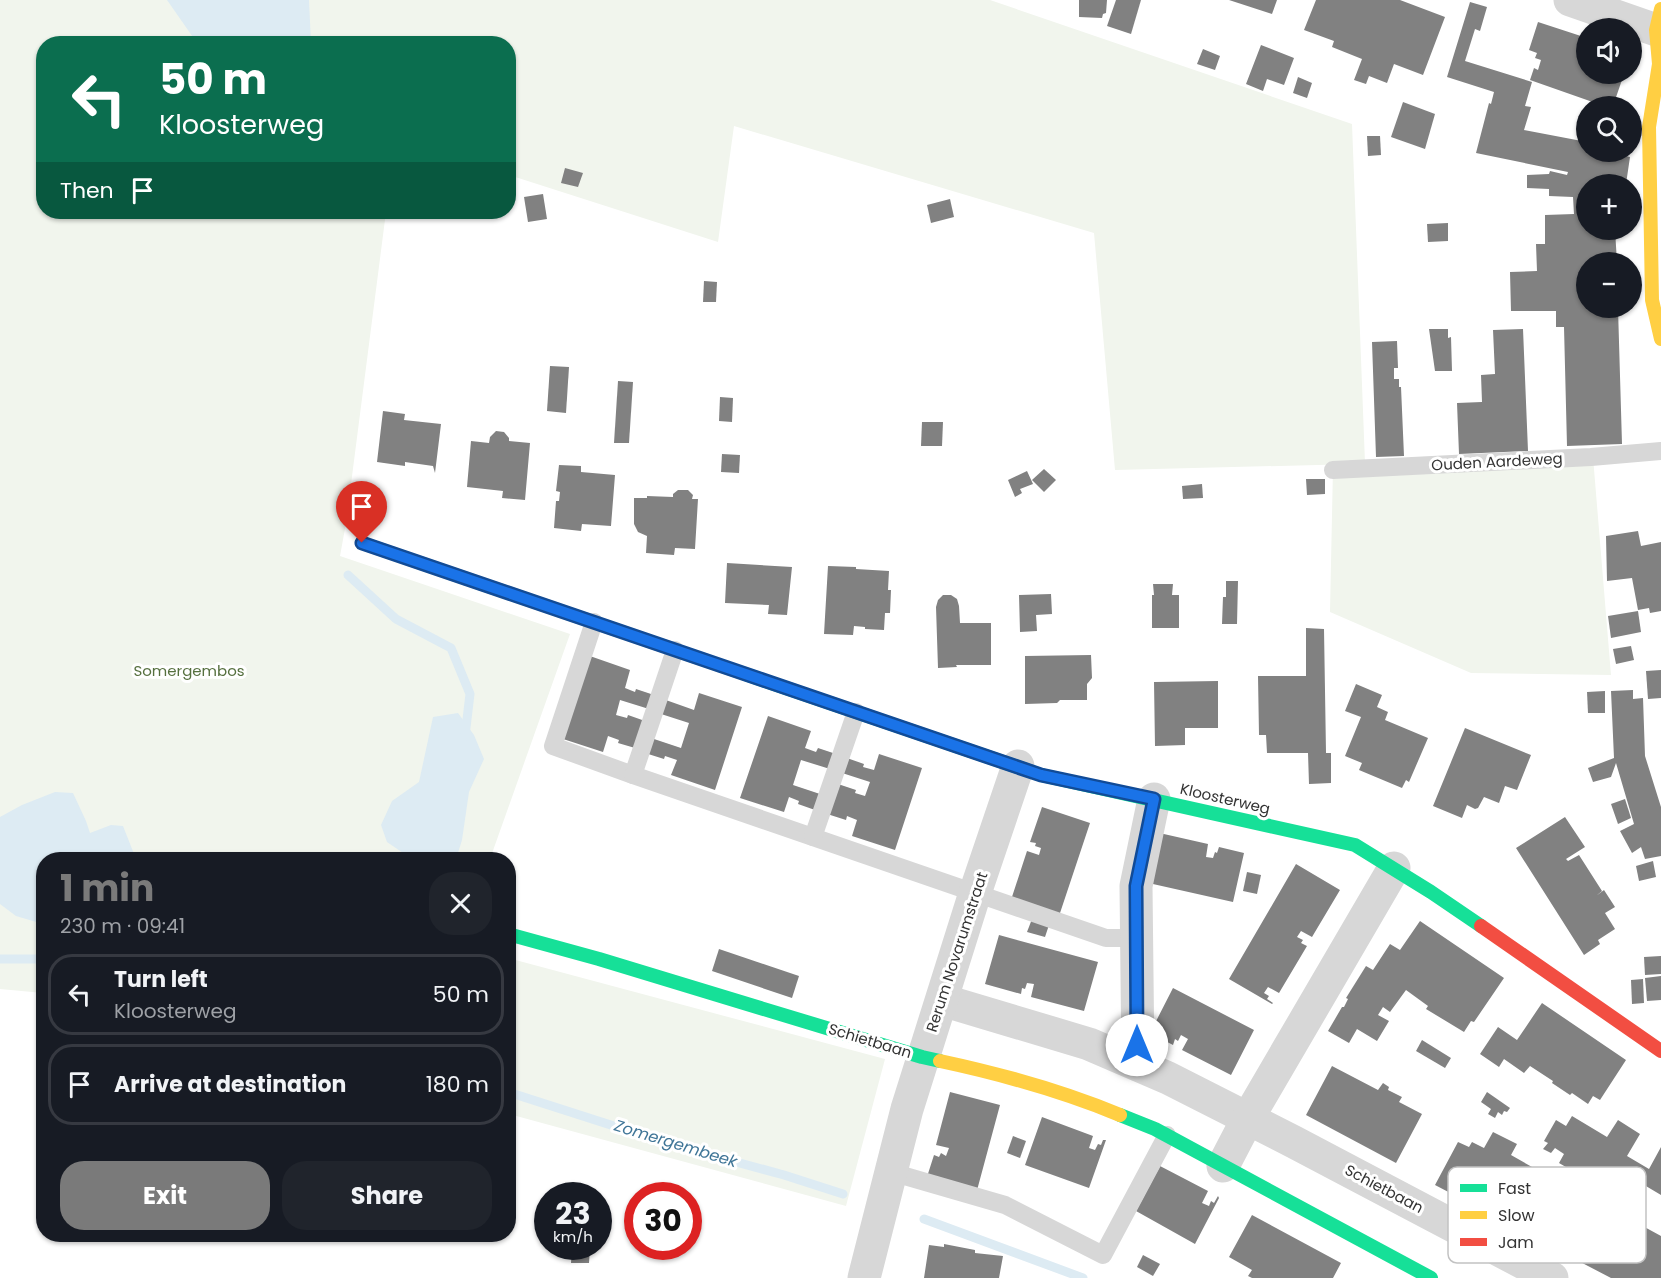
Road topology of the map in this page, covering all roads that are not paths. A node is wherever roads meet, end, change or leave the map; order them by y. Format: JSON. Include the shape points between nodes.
{"nodes":[{"id":1,"x":1570,"y":0,"type":"edge"},
{"id":2,"x":1659,"y":19,"type":"edge"},
{"id":3,"x":1661,"y":339,"type":"edge"},
{"id":4,"x":1661,"y":451,"type":"edge"},
{"id":5,"x":1333,"y":470,"type":"dead end"},
{"id":6,"x":362,"y":543,"type":"dead end"},
{"id":7,"x":594,"y":622,"type":"junction"},
{"id":8,"x":675,"y":650,"type":"junction"},
{"id":9,"x":856,"y":711,"type":"junction"},
{"id":10,"x":1018,"y":766,"type":"junction"},
{"id":11,"x":633,"y":774,"type":"junction"},
{"id":12,"x":1154,"y":799,"type":"junction"},
{"id":13,"x":813,"y":837,"type":"junction"},
{"id":14,"x":1394,"y":868,"type":"junction"},
{"id":15,"x":975,"y":893,"type":"junction"},
{"id":16,"x":516,"y":936,"type":"edge"},
{"id":17,"x":1122,"y":938,"type":"junction"},
{"id":18,"x":942,"y":1000,"type":"junction"},
{"id":19,"x":1661,"y":1051,"type":"edge"},
{"id":20,"x":922,"y":1057,"type":"junction"},
{"id":21,"x":1138,"y":1064,"type":"junction"},
{"id":22,"x":1248,"y":1118,"type":"junction"},
{"id":23,"x":1167,"y":1135,"type":"junction"},
{"id":24,"x":1223,"y":1166,"type":"junction"},
{"id":25,"x":891,"y":1172,"type":"junction"},
{"id":26,"x":1448,"y":1223,"type":"edge"},
{"id":27,"x":1524,"y":1263,"type":"edge"},
{"id":28,"x":864,"y":1278,"type":"edge"},
{"id":29,"x":1431,"y":1278,"type":"edge"},
{"id":30,"x":1552,"y":1278,"type":"edge"}],
"edges":[{"from":1,"to":2,"type":"street"},
{"from":2,"to":3,"type":"street","via":[[1659,64],[1649,127],[1649,162],[1652,300]]},
{"from":4,"to":5,"type":"lane","name":"Ouden Aardeweg"},
{"from":6,"to":7,"type":"street","name":"Kloosterweg"},
{"from":7,"to":8,"type":"street","name":"Kloosterweg"},
{"from":7,"to":11,"type":"lane","via":[[553,746]]},
{"from":8,"to":9,"type":"street","name":"Kloosterweg"},
{"from":8,"to":11,"type":"lane"},
{"from":9,"to":10,"type":"street","name":"Kloosterweg"},
{"from":9,"to":13,"type":"lane"},
{"from":10,"to":12,"type":"street","name":"Kloosterweg","via":[[1041,775]]},
{"from":10,"to":15,"type":"street","name":"Rerum Novarumstraat"},
{"from":11,"to":13,"type":"lane"},
{"from":12,"to":14,"type":"street","name":"Kloosterweg","via":[[1355,845]]},
{"from":12,"to":17,"type":"street"},
{"from":13,"to":15,"type":"lane"},
{"from":14,"to":19,"type":"street","name":"Kloosterweg"},
{"from":14,"to":22,"type":"street"},
{"from":15,"to":17,"type":"lane"},
{"from":15,"to":18,"type":"street","name":"Rerum Novarumstraat"},
{"from":16,"to":20,"type":"street","name":"Schietbaan"},
{"from":17,"to":21,"type":"street"},
{"from":18,"to":20,"type":"street","name":"Rerum Novarumstraat"},
{"from":18,"to":21,"type":"street","name":"Schietbaan","via":[[1089,1044]]},
{"from":20,"to":23,"type":"street","name":"Schietbaan","via":[[979,1069],[1089,1102]]},
{"from":20,"to":25,"type":"street","name":"Rerum Novarumstraat"},
{"from":21,"to":22,"type":"street","name":"Schietbaan"},
{"from":22,"to":24,"type":"street"},
{"from":22,"to":26,"type":"street","name":"Schietbaan"},
{"from":23,"to":24,"type":"street","name":"Schietbaan"},
{"from":23,"to":25,"type":"lane","via":[[1103,1256],[1005,1204]]},
{"from":24,"to":29,"type":"street","name":"Schietbaan"},
{"from":25,"to":28,"type":"street","name":"Rerum Novarumstraat"},
{"from":27,"to":30,"type":"street","name":"Schietbaan"}]}
